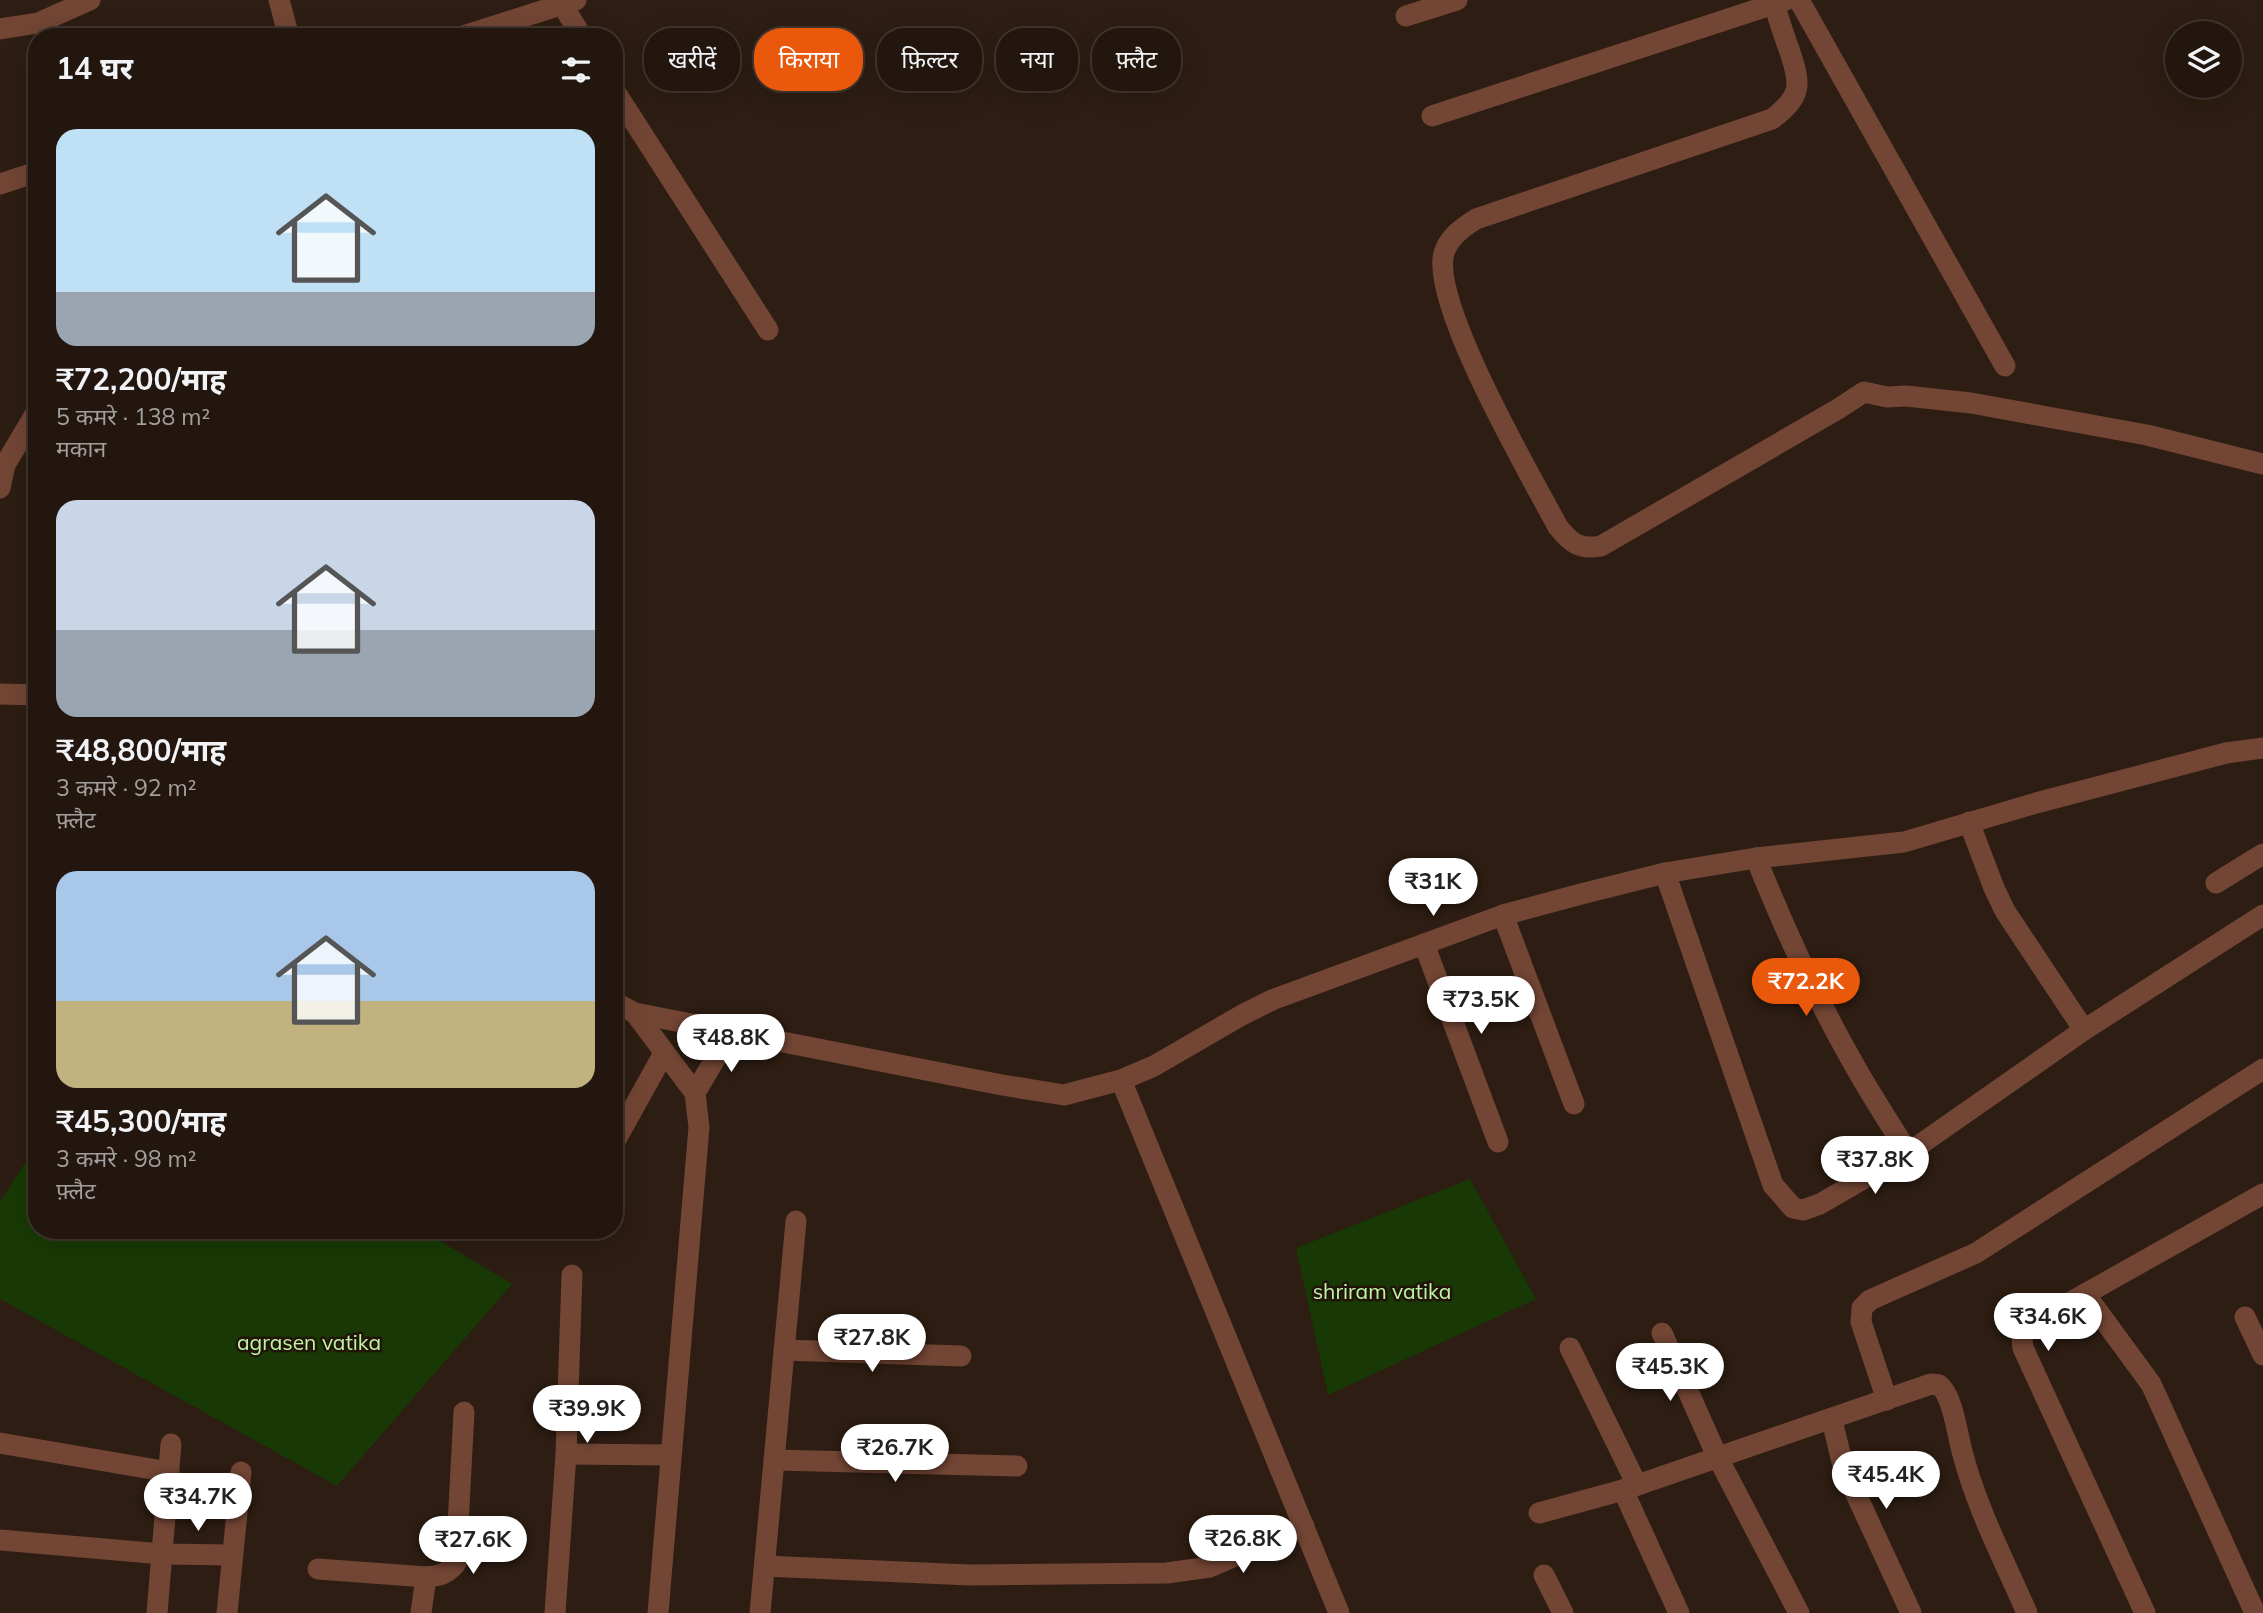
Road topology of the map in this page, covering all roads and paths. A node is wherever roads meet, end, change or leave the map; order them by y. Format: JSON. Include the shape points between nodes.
{"nodes":[{"id":1,"x":90,"y":0,"type":"edge"},
{"id":2,"x":279,"y":0,"type":"edge"},
{"id":3,"x":1457,"y":0,"type":"edge"},
{"id":4,"x":1799,"y":0,"type":"edge"},
{"id":5,"x":569,"y":2,"type":"edge"},
{"id":6,"x":1780,"y":2,"type":"edge"},
{"id":7,"x":1406,"y":16,"type":"dead end"},
{"id":8,"x":287,"y":28,"type":"edge"},
{"id":9,"x":488,"y":28,"type":"edge"},
{"id":10,"x":579,"y":28,"type":"edge"},
{"id":11,"x":0,"y":29,"type":"edge"},
{"id":12,"x":623,"y":104,"type":"edge"},
{"id":13,"x":1432,"y":116,"type":"dead end"},
{"id":14,"x":28,"y":175,"type":"edge"},
{"id":15,"x":0,"y":184,"type":"edge"},
{"id":16,"x":768,"y":330,"type":"dead end"},
{"id":17,"x":2005,"y":366,"type":"dead end"},
{"id":18,"x":28,"y":426,"type":"edge"},
{"id":19,"x":2263,"y":464,"type":"edge"},
{"id":20,"x":0,"y":488,"type":"edge"},
{"id":21,"x":0,"y":694,"type":"edge"},
{"id":22,"x":28,"y":695,"type":"edge"},
{"id":23,"x":2263,"y":748,"type":"edge"},
{"id":24,"x":1969,"y":822,"type":"junction"},
{"id":25,"x":2263,"y":854,"type":"edge"},
{"id":26,"x":1756,"y":858,"type":"junction"},
{"id":27,"x":1665,"y":873,"type":"junction"},
{"id":28,"x":2216,"y":883,"type":"dead end"},
{"id":29,"x":1503,"y":915,"type":"junction"},
{"id":30,"x":2263,"y":915,"type":"edge"},
{"id":31,"x":1424,"y":944,"type":"junction"},
{"id":32,"x":623,"y":1007,"type":"edge"},
{"id":33,"x":635,"y":1013,"type":"junction"},
{"id":34,"x":2084,"y":1030,"type":"junction"},
{"id":35,"x":731,"y":1032,"type":"junction"},
{"id":36,"x":664,"y":1053,"type":"junction"},
{"id":37,"x":2263,"y":1069,"type":"edge"},
{"id":38,"x":1121,"y":1080,"type":"junction"},
{"id":39,"x":695,"y":1093,"type":"junction"},
{"id":40,"x":1574,"y":1104,"type":"dead end"},
{"id":41,"x":623,"y":1129,"type":"edge"},
{"id":42,"x":1498,"y":1142,"type":"dead end"},
{"id":43,"x":1908,"y":1153,"type":"junction"},
{"id":44,"x":2263,"y":1194,"type":"edge"},
{"id":45,"x":796,"y":1221,"type":"dead end"},
{"id":46,"x":572,"y":1275,"type":"dead end"},
{"id":47,"x":2085,"y":1294,"type":"junction"},
{"id":48,"x":2245,"y":1317,"type":"dead end"},
{"id":49,"x":1662,"y":1333,"type":"dead end"},
{"id":50,"x":1570,"y":1348,"type":"dead end"},
{"id":51,"x":784,"y":1350,"type":"junction"},
{"id":52,"x":2263,"y":1355,"type":"edge"},
{"id":53,"x":961,"y":1356,"type":"dead end"},
{"id":54,"x":1887,"y":1400,"type":"junction"},
{"id":55,"x":464,"y":1412,"type":"dead end"},
{"id":56,"x":1832,"y":1420,"type":"junction"},
{"id":57,"x":0,"y":1443,"type":"edge"},
{"id":58,"x":171,"y":1444,"type":"dead end"},
{"id":59,"x":566,"y":1454,"type":"junction"},
{"id":60,"x":670,"y":1455,"type":"junction"},
{"id":61,"x":1717,"y":1456,"type":"junction"},
{"id":62,"x":774,"y":1460,"type":"junction"},
{"id":63,"x":1017,"y":1466,"type":"dead end"},
{"id":64,"x":169,"y":1472,"type":"junction"},
{"id":65,"x":241,"y":1472,"type":"dead end"},
{"id":66,"x":1630,"y":1488,"type":"junction"},
{"id":67,"x":1539,"y":1513,"type":"dead end"},
{"id":68,"x":1304,"y":1526,"type":"junction"},
{"id":69,"x":0,"y":1540,"type":"edge"},
{"id":70,"x":162,"y":1554,"type":"junction"},
{"id":71,"x":233,"y":1555,"type":"junction"},
{"id":72,"x":765,"y":1566,"type":"junction"},
{"id":73,"x":318,"y":1569,"type":"dead end"},
{"id":74,"x":1544,"y":1575,"type":"dead end"},
{"id":75,"x":426,"y":1577,"type":"junction"},
{"id":76,"x":157,"y":1613,"type":"edge"},
{"id":77,"x":227,"y":1613,"type":"edge"},
{"id":78,"x":421,"y":1613,"type":"edge"},
{"id":79,"x":555,"y":1613,"type":"edge"},
{"id":80,"x":658,"y":1613,"type":"edge"},
{"id":81,"x":760,"y":1613,"type":"edge"},
{"id":82,"x":1339,"y":1613,"type":"edge"},
{"id":83,"x":1563,"y":1613,"type":"edge"},
{"id":84,"x":1679,"y":1613,"type":"edge"},
{"id":85,"x":1799,"y":1613,"type":"edge"},
{"id":86,"x":1911,"y":1613,"type":"edge"},
{"id":87,"x":2027,"y":1613,"type":"edge"},
{"id":88,"x":2145,"y":1613,"type":"edge"},
{"id":89,"x":2255,"y":1613,"type":"edge"}],
"edges":[{"from":1,"to":11,"type":"street","via":[[38,23]]},
{"from":2,"to":8,"type":"street"},
{"from":3,"to":7,"type":"street"},
{"from":4,"to":17,"type":"street"},
{"from":5,"to":9,"type":"street"},
{"from":5,"to":10,"type":"street"},
{"from":6,"to":13,"type":"street"},
{"from":6,"to":19,"type":"street","via":[[1798,78],[1788,107],[1772,119],[1476,219],[1449,241],[1443,256],[1448,298],[1470,357],[1569,541],[1578,547],[1601,546],[1864,392],[1971,403],[2133,432]]},
{"from":12,"to":16,"type":"street"},
{"from":14,"to":15,"type":"street"},
{"from":18,"to":20,"type":"street","via":[[5,465]]},
{"from":21,"to":22,"type":"street"},
{"from":23,"to":24,"type":"street","via":[[2226,753]]},
{"from":24,"to":26,"type":"street","via":[[1904,842]]},
{"from":24,"to":34,"type":"street","via":[[2005,911]]},
{"from":25,"to":28,"type":"street"},
{"from":26,"to":27,"type":"street"},
{"from":26,"to":43,"type":"street","via":[[1820,1000]]},
{"from":27,"to":29,"type":"street"},
{"from":27,"to":43,"type":"street","via":[[1773,1185],[1784,1200],[1803,1210],[1820,1204]]},
{"from":29,"to":31,"type":"street"},
{"from":29,"to":40,"type":"street"},
{"from":30,"to":34,"type":"street"},
{"from":31,"to":38,"type":"street","via":[[1272,1000]]},
{"from":31,"to":42,"type":"street"},
{"from":32,"to":33,"type":"street"},
{"from":33,"to":35,"type":"street"},
{"from":33,"to":36,"type":"street"},
{"from":34,"to":43,"type":"street"},
{"from":35,"to":38,"type":"street","via":[[1065,1095]]},
{"from":35,"to":39,"type":"street"},
{"from":36,"to":39,"type":"street"},
{"from":36,"to":41,"type":"street"},
{"from":37,"to":54,"type":"street","via":[[1986,1247],[1870,1300],[1861,1322]]},
{"from":38,"to":68,"type":"street"},
{"from":39,"to":60,"type":"street","via":[[698,1154]]},
{"from":44,"to":47,"type":"street"},
{"from":45,"to":51,"type":"street"},
{"from":46,"to":59,"type":"street"},
{"from":47,"to":88,"type":"street","via":[[2024,1330],[2021,1339]]},
{"from":47,"to":89,"type":"street","via":[[2151,1384]]},
{"from":48,"to":52,"type":"street"},
{"from":49,"to":61,"type":"street"},
{"from":50,"to":66,"type":"street"},
{"from":51,"to":53,"type":"street"},
{"from":51,"to":62,"type":"street"},
{"from":54,"to":56,"type":"street"},
{"from":54,"to":87,"type":"street","via":[[1931,1384],[1939,1385],[1948,1395],[1966,1468]]},
{"from":55,"to":75,"type":"street","via":[[456,1563],[442,1575]]},
{"from":56,"to":61,"type":"street"},
{"from":56,"to":86,"type":"street","via":[[1843,1466]]},
{"from":57,"to":64,"type":"street"},
{"from":58,"to":64,"type":"street"},
{"from":59,"to":60,"type":"street"},
{"from":59,"to":79,"type":"street"},
{"from":60,"to":80,"type":"street"},
{"from":61,"to":66,"type":"street"},
{"from":61,"to":85,"type":"street"},
{"from":62,"to":63,"type":"street"},
{"from":62,"to":72,"type":"street"},
{"from":64,"to":70,"type":"street"},
{"from":65,"to":71,"type":"street"},
{"from":66,"to":67,"type":"street"},
{"from":66,"to":84,"type":"street"},
{"from":68,"to":72,"type":"street","via":[[1210,1567],[1167,1573],[970,1576]]},
{"from":68,"to":82,"type":"street"},
{"from":69,"to":70,"type":"street"},
{"from":70,"to":71,"type":"street"},
{"from":70,"to":76,"type":"street"},
{"from":71,"to":77,"type":"street"},
{"from":72,"to":81,"type":"street"},
{"from":73,"to":75,"type":"street"},
{"from":74,"to":83,"type":"street"},
{"from":75,"to":78,"type":"street"}]}
